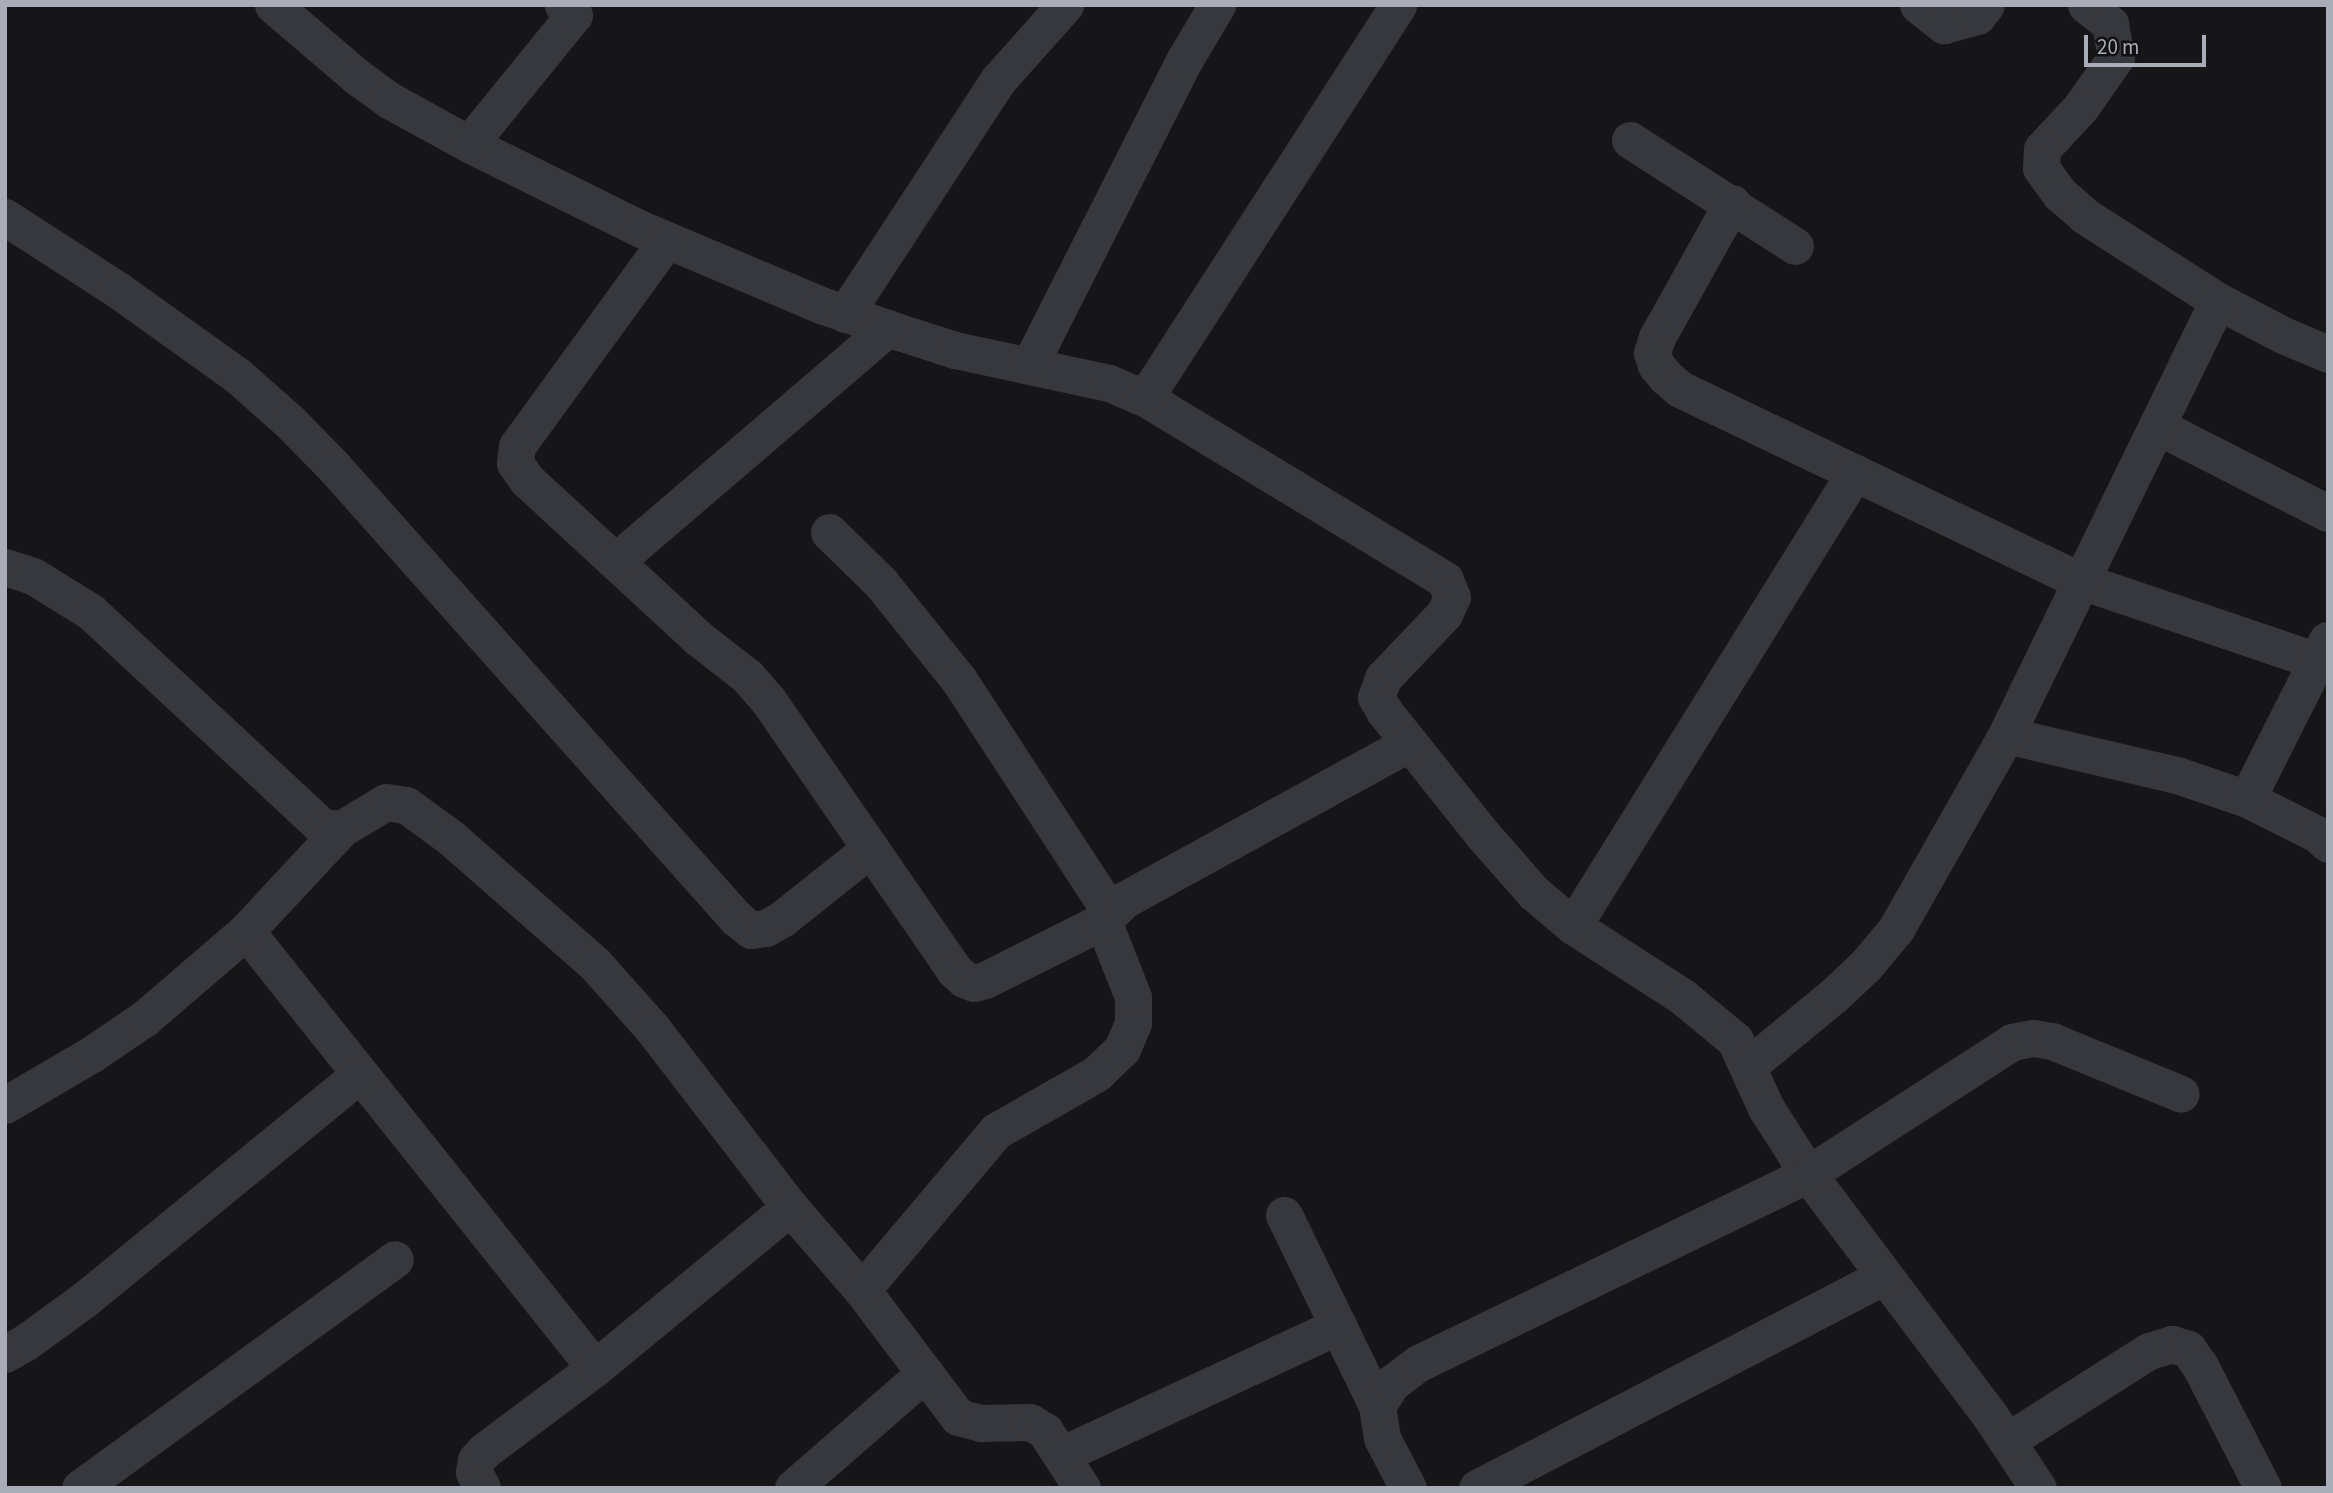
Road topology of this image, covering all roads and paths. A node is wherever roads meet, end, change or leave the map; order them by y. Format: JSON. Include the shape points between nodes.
{"nodes":[{"id":1,"x":273,"y":5,"type":"edge"},
{"id":2,"x":563,"y":5,"type":"edge"},
{"id":3,"x":1065,"y":5,"type":"edge"},
{"id":4,"x":1217,"y":5,"type":"edge"},
{"id":5,"x":1398,"y":5,"type":"edge"},
{"id":6,"x":1918,"y":5,"type":"edge"},
{"id":7,"x":1986,"y":5,"type":"edge"},
{"id":8,"x":2086,"y":5,"type":"edge"},
{"id":9,"x":1630,"y":139,"type":"dead end"},
{"id":10,"x":469,"y":144,"type":"junction"},
{"id":11,"x":1732,"y":204,"type":"junction"},
{"id":12,"x":9,"y":227,"type":"edge"},
{"id":13,"x":666,"y":241,"type":"junction"},
{"id":14,"x":1796,"y":246,"type":"dead end"},
{"id":15,"x":2218,"y":301,"type":"junction"},
{"id":16,"x":845,"y":314,"type":"junction"},
{"id":17,"x":888,"y":328,"type":"junction"},
{"id":18,"x":2328,"y":354,"type":"edge"},
{"id":19,"x":1030,"y":364,"type":"junction"},
{"id":20,"x":1145,"y":398,"type":"junction"},
{"id":21,"x":2157,"y":426,"type":"junction"},
{"id":22,"x":1855,"y":472,"type":"junction"},
{"id":23,"x":2328,"y":513,"type":"edge"},
{"id":24,"x":829,"y":532,"type":"dead end"},
{"id":25,"x":615,"y":561,"type":"junction"},
{"id":26,"x":5,"y":567,"type":"edge"},
{"id":27,"x":2081,"y":581,"type":"junction"},
{"id":28,"x":2322,"y":650,"type":"edge"},
{"id":29,"x":2006,"y":735,"type":"junction"},
{"id":30,"x":1410,"y":743,"type":"junction"},
{"id":31,"x":2247,"y":799,"type":"junction"},
{"id":32,"x":341,"y":830,"type":"junction"},
{"id":33,"x":2328,"y":844,"type":"edge"},
{"id":34,"x":871,"y":848,"type":"junction"},
{"id":35,"x":1107,"y":917,"type":"junction"},
{"id":36,"x":1573,"y":926,"type":"junction"},
{"id":37,"x":246,"y":930,"type":"junction"},
{"id":38,"x":1748,"y":1066,"type":"junction"},
{"id":39,"x":360,"y":1074,"type":"junction"},
{"id":40,"x":2181,"y":1094,"type":"dead end"},
{"id":41,"x":5,"y":1105,"type":"edge"},
{"id":42,"x":1808,"y":1174,"type":"junction"},
{"id":43,"x":790,"y":1208,"type":"junction"},
{"id":44,"x":1284,"y":1215,"type":"dead end"},
{"id":45,"x":396,"y":1259,"type":"dead end"},
{"id":46,"x":1884,"y":1276,"type":"junction"},
{"id":47,"x":862,"y":1290,"type":"junction"},
{"id":48,"x":1338,"y":1326,"type":"junction"},
{"id":49,"x":5,"y":1354,"type":"edge"},
{"id":50,"x":595,"y":1368,"type":"junction"},
{"id":51,"x":925,"y":1373,"type":"junction"},
{"id":52,"x":1377,"y":1406,"type":"junction"},
{"id":53,"x":2007,"y":1441,"type":"junction"},
{"id":54,"x":1061,"y":1455,"type":"junction"},
{"id":55,"x":80,"y":1488,"type":"edge"},
{"id":56,"x":482,"y":1488,"type":"edge"},
{"id":57,"x":793,"y":1488,"type":"edge"},
{"id":58,"x":1082,"y":1488,"type":"edge"},
{"id":59,"x":1408,"y":1488,"type":"edge"},
{"id":60,"x":1477,"y":1488,"type":"edge"},
{"id":61,"x":2038,"y":1488,"type":"edge"},
{"id":62,"x":2263,"y":1488,"type":"edge"}],
"edges":[{"from":1,"to":10,"type":"street","via":[[389,100]]},
{"from":2,"to":10,"type":"street","via":[[574,15]]},
{"from":3,"to":16,"type":"street","via":[[999,80]]},
{"from":4,"to":19,"type":"street"},
{"from":5,"to":20,"type":"street"},
{"from":6,"to":7,"type":"street","via":[[1944,25],[1977,16]]},
{"from":8,"to":15,"type":"street","via":[[2110,24],[2116,57],[2081,107],[2042,149],[2041,168],[2060,194],[2085,216]]},
{"from":9,"to":11,"type":"street"},
{"from":10,"to":13,"type":"street"},
{"from":11,"to":14,"type":"street"},
{"from":11,"to":22,"type":"street","via":[[1657,337],[1656,365],[1680,388]]},
{"from":12,"to":34,"type":"street","via":[[118,290],[227,368],[290,422],[736,919],[751,930],[766,928]]},
{"from":13,"to":16,"type":"street"},
{"from":13,"to":25,"type":"street","via":[[517,446],[515,463],[527,480]]},
{"from":15,"to":18,"type":"street"},
{"from":15,"to":21,"type":"street"},
{"from":16,"to":17,"type":"street"},
{"from":17,"to":19,"type":"street","via":[[954,350]]},
{"from":17,"to":25,"type":"street"},
{"from":19,"to":20,"type":"street","via":[[1109,383]]},
{"from":20,"to":30,"type":"street","via":[[1445,580],[1452,597],[1444,614],[1382,678],[1376,697]]},
{"from":21,"to":23,"type":"street"},
{"from":21,"to":27,"type":"street"},
{"from":22,"to":27,"type":"street"},
{"from":22,"to":36,"type":"street"},
{"from":24,"to":35,"type":"street","via":[[881,583],[959,680]]},
{"from":25,"to":34,"type":"street","via":[[698,638],[747,676]]},
{"from":26,"to":32,"type":"street","via":[[33,576],[91,612],[322,827]]},
{"from":27,"to":28,"type":"street"},
{"from":27,"to":29,"type":"street"},
{"from":28,"to":31,"type":"street"},
{"from":29,"to":31,"type":"street","via":[[2178,775]]},
{"from":29,"to":38,"type":"street","via":[[1896,929],[1833,996]]},
{"from":30,"to":35,"type":"street","via":[[1124,900]]},
{"from":30,"to":36,"type":"street","via":[[1517,874]]},
{"from":31,"to":33,"type":"street"},
{"from":32,"to":37,"type":"street"},
{"from":32,"to":43,"type":"street","via":[[386,802],[406,805],[450,836],[595,964],[689,1074]]},
{"from":34,"to":35,"type":"street","via":[[954,970],[974,983]]},
{"from":35,"to":47,"type":"street","via":[[1133,997],[1133,1023],[1122,1049],[1096,1074],[996,1131]]},
{"from":36,"to":38,"type":"street","via":[[1715,1021],[1735,1040]]},
{"from":37,"to":39,"type":"street"},
{"from":37,"to":41,"type":"street","via":[[145,1018]]},
{"from":38,"to":42,"type":"street","via":[[1766,1108]]},
{"from":39,"to":49,"type":"street","via":[[85,1299]]},
{"from":39,"to":50,"type":"street"},
{"from":40,"to":42,"type":"street","via":[[2052,1041],[2012,1042]]},
{"from":42,"to":46,"type":"street"},
{"from":42,"to":52,"type":"street","via":[[1419,1363],[1392,1383]]},
{"from":43,"to":47,"type":"street"},
{"from":43,"to":50,"type":"street"},
{"from":44,"to":48,"type":"street"},
{"from":45,"to":55,"type":"street"},
{"from":46,"to":53,"type":"street"},
{"from":46,"to":60,"type":"street"},
{"from":47,"to":51,"type":"street"},
{"from":48,"to":52,"type":"street"},
{"from":48,"to":54,"type":"street"},
{"from":50,"to":56,"type":"street","via":[[484,1451],[474,1472]]},
{"from":51,"to":54,"type":"street","via":[[958,1417],[981,1423],[1030,1422],[1045,1431]]},
{"from":51,"to":57,"type":"street"},
{"from":52,"to":59,"type":"street","via":[[1382,1438]]},
{"from":53,"to":61,"type":"street"},
{"from":53,"to":62,"type":"street","via":[[2149,1351],[2172,1344],[2188,1349],[2200,1366]]},
{"from":54,"to":58,"type":"street"}]}
